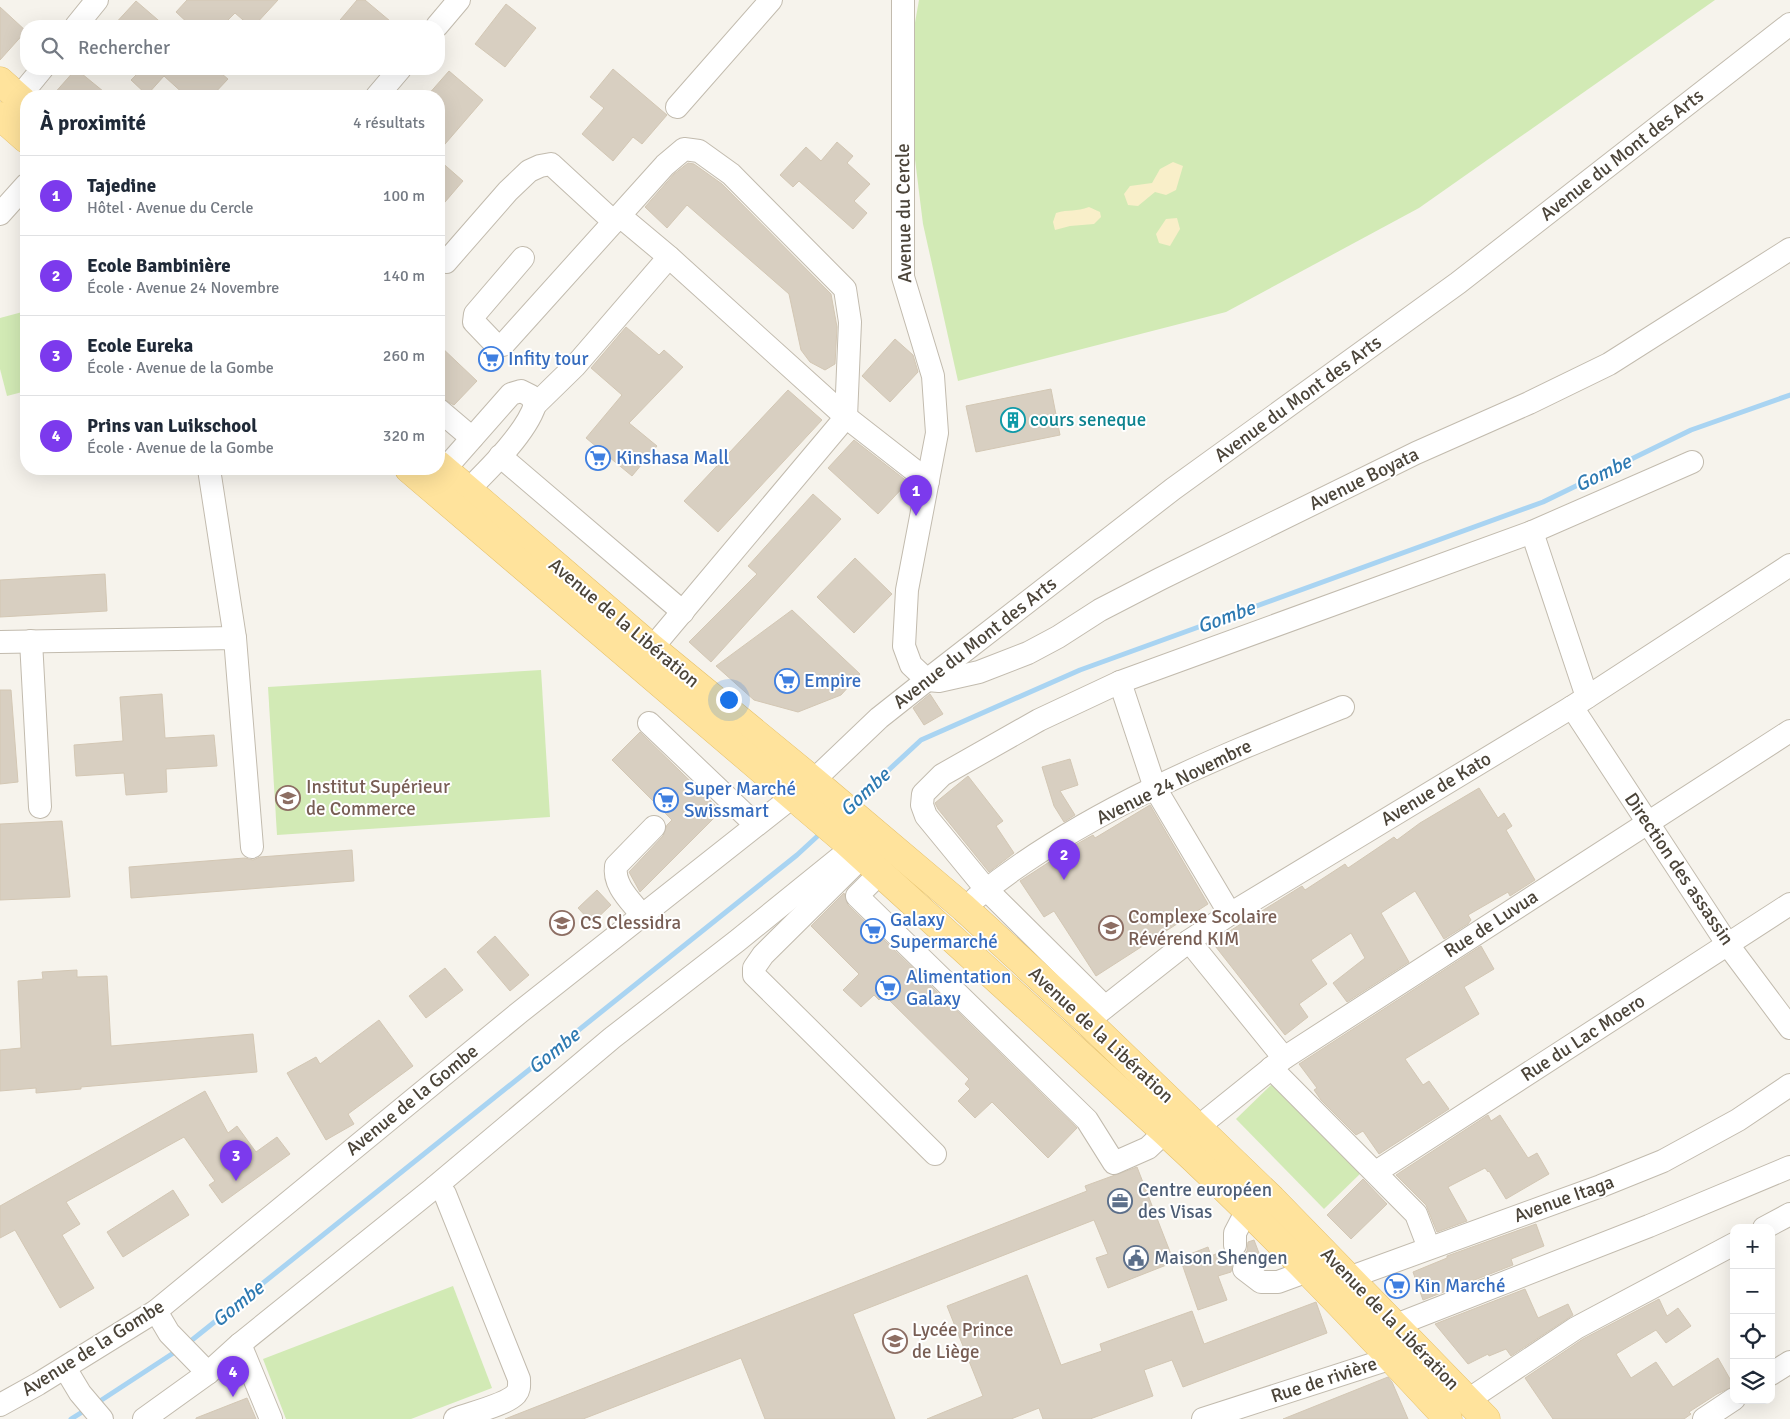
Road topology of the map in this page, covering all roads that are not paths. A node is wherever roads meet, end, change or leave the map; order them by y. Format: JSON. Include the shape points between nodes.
{"nodes":[{"id":1,"x":97,"y":0,"type":"edge"},
{"id":2,"x":459,"y":0,"type":"edge"},
{"id":3,"x":771,"y":0,"type":"edge"},
{"id":4,"x":903,"y":0,"type":"edge"},
{"id":5,"x":81,"y":20,"type":"edge"},
{"id":6,"x":441,"y":20,"type":"edge"},
{"id":7,"x":1790,"y":24,"type":"edge"},
{"id":8,"x":36,"y":75,"type":"edge"},
{"id":9,"x":395,"y":75,"type":"edge"},
{"id":10,"x":382,"y":90,"type":"edge"},
{"id":11,"x":15,"y":94,"type":"edge"},
{"id":12,"x":677,"y":107,"type":"dead end"},
{"id":13,"x":0,"y":116,"type":"edge"},
{"id":14,"x":20,"y":134,"type":"edge"},
{"id":15,"x":20,"y":192,"type":"edge"},
{"id":16,"x":0,"y":214,"type":"edge"},
{"id":17,"x":617,"y":219,"type":"junction"},
{"id":18,"x":1790,"y":250,"type":"edge"},
{"id":19,"x":669,"y":257,"type":"junction"},
{"id":20,"x":523,"y":258,"type":"dead end"},
{"id":21,"x":446,"y":262,"type":"dead end"},
{"id":22,"x":535,"y":405,"type":"junction"},
{"id":23,"x":445,"y":415,"type":"edge"},
{"id":24,"x":846,"y":417,"type":"junction"},
{"id":25,"x":472,"y":438,"type":"junction"},
{"id":26,"x":500,"y":456,"type":"junction"},
{"id":27,"x":1692,"y":462,"type":"dead end"},
{"id":28,"x":445,"y":463,"type":"edge"},
{"id":29,"x":445,"y":470,"type":"edge"},
{"id":30,"x":210,"y":475,"type":"edge"},
{"id":31,"x":416,"y":475,"type":"edge"},
{"id":32,"x":928,"y":481,"type":"junction"},
{"id":33,"x":468,"y":490,"type":"junction"},
{"id":34,"x":1532,"y":532,"type":"junction"},
{"id":35,"x":1790,"y":565,"type":"edge"},
{"id":36,"x":683,"y":612,"type":"junction"},
{"id":37,"x":235,"y":638,"type":"junction"},
{"id":38,"x":31,"y":641,"type":"junction"},
{"id":39,"x":0,"y":642,"type":"edge"},
{"id":40,"x":652,"y":648,"type":"junction"},
{"id":41,"x":927,"y":680,"type":"junction"},
{"id":42,"x":1120,"y":682,"type":"junction"},
{"id":43,"x":1580,"y":702,"type":"junction"},
{"id":44,"x":1343,"y":707,"type":"dead end"},
{"id":45,"x":649,"y":723,"type":"dead end"},
{"id":46,"x":1790,"y":731,"type":"edge"},
{"id":47,"x":1155,"y":788,"type":"junction"},
{"id":48,"x":812,"y":796,"type":"junction"},
{"id":49,"x":40,"y":807,"type":"dead end"},
{"id":50,"x":1648,"y":823,"type":"junction"},
{"id":51,"x":756,"y":825,"type":"junction"},
{"id":52,"x":654,"y":827,"type":"dead end"},
{"id":53,"x":252,"y":847,"type":"dead end"},
{"id":54,"x":862,"y":849,"type":"junction"},
{"id":55,"x":986,"y":889,"type":"junction"},
{"id":56,"x":1790,"y":904,"type":"edge"},
{"id":57,"x":964,"y":908,"type":"junction"},
{"id":58,"x":641,"y":914,"type":"junction"},
{"id":59,"x":1230,"y":914,"type":"junction"},
{"id":60,"x":1189,"y":941,"type":"junction"},
{"id":61,"x":1728,"y":944,"type":"junction"},
{"id":62,"x":1096,"y":1014,"type":"junction"},
{"id":63,"x":1790,"y":1028,"type":"edge"},
{"id":64,"x":1278,"y":1063,"type":"junction"},
{"id":65,"x":1790,"y":1085,"type":"edge"},
{"id":66,"x":1198,"y":1127,"type":"junction"},
{"id":67,"x":1165,"y":1132,"type":"junction"},
{"id":68,"x":935,"y":1154,"type":"dead end"},
{"id":69,"x":1790,"y":1167,"type":"edge"},
{"id":70,"x":1376,"y":1172,"type":"junction"},
{"id":71,"x":435,"y":1187,"type":"junction"},
{"id":72,"x":1247,"y":1210,"type":"junction"},
{"id":73,"x":1790,"y":1214,"type":"edge"},
{"id":74,"x":1771,"y":1224,"type":"edge"},
{"id":75,"x":1235,"y":1245,"type":"dead end"},
{"id":76,"x":1730,"y":1246,"type":"edge"},
{"id":77,"x":1429,"y":1248,"type":"junction"},
{"id":78,"x":1244,"y":1270,"type":"dead end"},
{"id":79,"x":1350,"y":1277,"type":"junction"},
{"id":80,"x":1317,"y":1280,"type":"junction"},
{"id":81,"x":156,"y":1311,"type":"junction"},
{"id":82,"x":1396,"y":1325,"type":"junction"},
{"id":83,"x":240,"y":1344,"type":"junction"},
{"id":84,"x":1404,"y":1353,"type":"junction"},
{"id":85,"x":1790,"y":1362,"type":"edge"},
{"id":86,"x":200,"y":1367,"type":"junction"},
{"id":87,"x":65,"y":1368,"type":"junction"},
{"id":88,"x":1775,"y":1371,"type":"edge"},
{"id":89,"x":1730,"y":1402,"type":"edge"},
{"id":90,"x":0,"y":1405,"type":"edge"},
{"id":91,"x":1477,"y":1410,"type":"edge"},
{"id":92,"x":101,"y":1418,"type":"edge"},
{"id":93,"x":144,"y":1419,"type":"edge"},
{"id":94,"x":271,"y":1419,"type":"edge"},
{"id":95,"x":456,"y":1419,"type":"edge"},
{"id":96,"x":1203,"y":1419,"type":"edge"},
{"id":97,"x":1448,"y":1419,"type":"edge"},
{"id":98,"x":1704,"y":1419,"type":"edge"}],
"edges":[{"from":1,"to":5,"type":"street"},
{"from":2,"to":6,"type":"street"},
{"from":3,"to":12,"type":"street"},
{"from":4,"to":32,"type":"street","name":"Avenue du Cercle","via":[[903,277],[933,376],[937,433]]},
{"from":7,"to":41,"type":"street","name":"Avenue du Mont des Arts","via":[[1458,283],[1173,489]]},
{"from":8,"to":11,"type":"street"},
{"from":9,"to":10,"type":"street"},
{"from":13,"to":14,"type":"main road"},
{"from":15,"to":16,"type":"street"},
{"from":17,"to":19,"type":"street"},
{"from":17,"to":20,"type":"street","via":[[503,345],[497,346],[474,322],[475,314]]},
{"from":17,"to":21,"type":"street","via":[[551,164],[540,166],[508,191]]},
{"from":17,"to":24,"type":"street","via":[[665,165],[684,149],[699,151],[730,174],[844,289],[850,322]]},
{"from":18,"to":41,"type":"street","name":"Avenue Boyata","via":[[1609,364],[1416,452],[1160,579],[1028,653],[962,676]]},
{"from":19,"to":22,"type":"street","via":[[575,366]]},
{"from":19,"to":24,"type":"street"},
{"from":22,"to":25,"type":"street","via":[[531,396],[521,391],[511,394]]},
{"from":22,"to":26,"type":"street","via":[[532,414]]},
{"from":23,"to":25,"type":"street"},
{"from":24,"to":32,"type":"street"},
{"from":24,"to":36,"type":"street"},
{"from":25,"to":28,"type":"street"},
{"from":26,"to":33,"type":"street"},
{"from":26,"to":36,"type":"street"},
{"from":27,"to":34,"type":"street"},
{"from":29,"to":33,"type":"main road","name":"Avenue de la Libération"},
{"from":30,"to":37,"type":"street"},
{"from":31,"to":48,"type":"main road","name":"Avenue de la Libération"},
{"from":32,"to":41,"type":"street","name":"Avenue du Cercle","via":[[907,590],[904,630],[911,665]]},
{"from":33,"to":40,"type":"main road","name":"Avenue de la Libération"},
{"from":34,"to":42,"type":"street"},
{"from":34,"to":43,"type":"street","name":"Direction des assassin"},
{"from":35,"to":43,"type":"street","name":"Avenue de Kato"},
{"from":36,"to":40,"type":"street"},
{"from":37,"to":38,"type":"street"},
{"from":37,"to":53,"type":"street"},
{"from":38,"to":39,"type":"street"},
{"from":38,"to":49,"type":"street"},
{"from":40,"to":48,"type":"main road","name":"Avenue de la Libération"},
{"from":41,"to":48,"type":"street","name":"Avenue du Mont des Arts","via":[[879,718]]},
{"from":42,"to":47,"type":"street"},
{"from":42,"to":55,"type":"street","via":[[1039,720],[942,774],[924,794],[922,805],[926,816]]},
{"from":43,"to":50,"type":"street","name":"Direction des assassin"},
{"from":43,"to":59,"type":"street","name":"Avenue de Kato"},
{"from":44,"to":47,"type":"street","name":"Avenue 24 Novembre","via":[[1246,746]]},
{"from":45,"to":51,"type":"street"},
{"from":46,"to":50,"type":"street","name":"Rue de Luvua"},
{"from":47,"to":55,"type":"street","name":"Avenue 24 Novembre","via":[[1079,828]]},
{"from":47,"to":59,"type":"street"},
{"from":48,"to":51,"type":"street","name":"Avenue de la Gombe"},
{"from":48,"to":54,"type":"main road","name":"Avenue de la Libération"},
{"from":50,"to":61,"type":"street","name":"Direction des assassin"},
{"from":50,"to":64,"type":"street","name":"Rue de Luvua"},
{"from":51,"to":58,"type":"street","name":"Avenue de la Gombe"},
{"from":52,"to":58,"type":"street","via":[[616,866],[615,880]]},
{"from":54,"to":57,"type":"main road","name":"Avenue de la Libération"},
{"from":54,"to":67,"type":"main road","name":"Avenue de la Libération"},
{"from":54,"to":67,"type":"street","via":[[856,896],[1087,1120],[1114,1163],[1148,1148]]},
{"from":54,"to":68,"type":"street","via":[[763,955],[754,968],[754,975]]},
{"from":54,"to":71,"type":"street","via":[[612,1038]]},
{"from":55,"to":57,"type":"street","name":"Avenue 24 Novembre"},
{"from":55,"to":62,"type":"street"},
{"from":56,"to":61,"type":"street","name":"Rue du Lac Moero"},
{"from":57,"to":62,"type":"main road","name":"Avenue de la Libération"},
{"from":58,"to":81,"type":"street","name":"Avenue de la Gombe"},
{"from":59,"to":60,"type":"street","name":"Avenue de Kato"},
{"from":60,"to":62,"type":"street","name":"Avenue de Kato"},
{"from":60,"to":64,"type":"street"},
{"from":61,"to":63,"type":"street","name":"Direction des assassin"},
{"from":61,"to":70,"type":"street","name":"Rue du Lac Moero"},
{"from":62,"to":66,"type":"main road","name":"Avenue de la Libération"},
{"from":64,"to":66,"type":"street","name":"Rue de Luvua"},
{"from":64,"to":70,"type":"street"},
{"from":65,"to":77,"type":"street","name":"Avenue Itaga","via":[[1738,1120],[1663,1161]]},
{"from":66,"to":79,"type":"main road","name":"Avenue de la Libération"},
{"from":67,"to":72,"type":"main road","name":"Avenue de la Libération"},
{"from":69,"to":82,"type":"street"},
{"from":70,"to":77,"type":"street","via":[[1416,1214]]},
{"from":71,"to":83,"type":"street"},
{"from":71,"to":95,"type":"street","via":[[441,1188],[445,1194],[520,1387],[515,1395]]},
{"from":72,"to":75,"type":"street","via":[[1235,1233]]},
{"from":72,"to":80,"type":"main road","name":"Avenue de la Libération"},
{"from":73,"to":74,"type":"street"},
{"from":76,"to":91,"type":"street","via":[[1576,1328]]},
{"from":77,"to":79,"type":"street","name":"Avenue Itaga"},
{"from":78,"to":80,"type":"street","name":"Avenue Itaga","via":[[1261,1282]]},
{"from":79,"to":80,"type":"street","name":"Avenue Itaga"},
{"from":79,"to":82,"type":"main road","name":"Avenue de la Libération"},
{"from":80,"to":84,"type":"main road","name":"Avenue de la Libération"},
{"from":81,"to":86,"type":"street","via":[[169,1334]]},
{"from":81,"to":87,"type":"street","name":"Avenue de la Gombe"},
{"from":82,"to":84,"type":"main road","name":"Avenue de la Libération"},
{"from":83,"to":86,"type":"street"},
{"from":83,"to":94,"type":"street"},
{"from":84,"to":91,"type":"main road","name":"Avenue de la Libération"},
{"from":84,"to":96,"type":"street","name":"Rue de rivière"},
{"from":84,"to":97,"type":"main road","name":"Avenue de la Libération"},
{"from":85,"to":88,"type":"street"},
{"from":86,"to":93,"type":"street"},
{"from":87,"to":90,"type":"street","name":"Avenue de la Gombe"},
{"from":87,"to":92,"type":"street"},
{"from":89,"to":98,"type":"street"}]}
